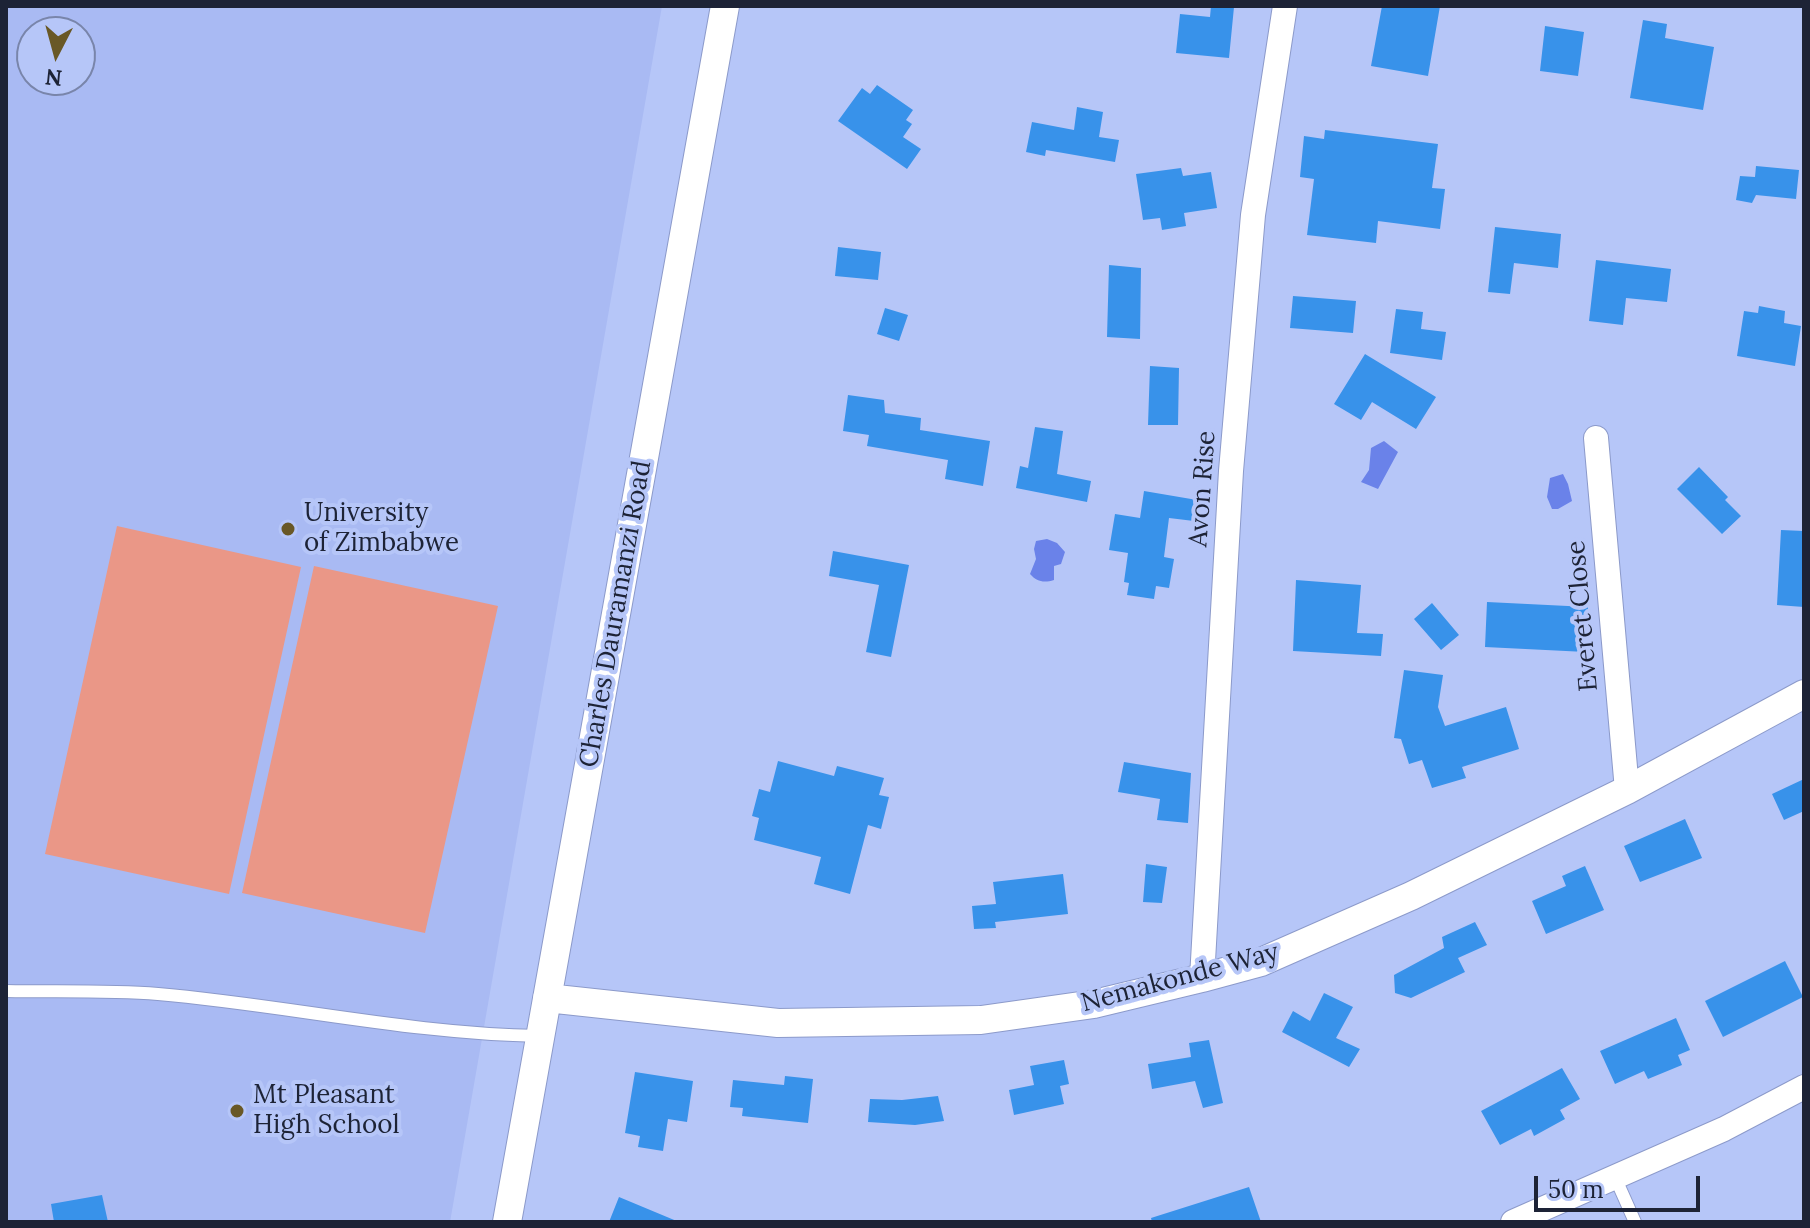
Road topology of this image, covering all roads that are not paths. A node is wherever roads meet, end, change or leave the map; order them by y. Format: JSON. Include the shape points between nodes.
{"nodes":[{"id":1,"x":725,"y":6,"type":"edge"},
{"id":2,"x":1285,"y":6,"type":"edge"},
{"id":3,"x":1596,"y":438,"type":"dead end"},
{"id":4,"x":1804,"y":694,"type":"edge"},
{"id":5,"x":1627,"y":790,"type":"junction"},
{"id":6,"x":1202,"y":978,"type":"junction"},
{"id":7,"x":6,"y":991,"type":"edge"},
{"id":8,"x":547,"y":998,"type":"junction"},
{"id":9,"x":541,"y":1036,"type":"junction"},
{"id":10,"x":1804,"y":1087,"type":"edge"},
{"id":11,"x":1615,"y":1177,"type":"junction"},
{"id":12,"x":507,"y":1222,"type":"edge"},
{"id":13,"x":1513,"y":1222,"type":"edge"},
{"id":14,"x":1635,"y":1222,"type":"edge"}],
"edges":[{"from":1,"to":8,"type":"street","name":"Charles Dauramanzi Road"},
{"from":2,"to":6,"type":"street","name":"Avon Rise","via":[[1253,215],[1231,471]]},
{"from":3,"to":5,"type":"street","name":"Everet Close"},
{"from":4,"to":5,"type":"street","name":"Nemakonde Way"},
{"from":5,"to":6,"type":"street","name":"Nemakonde Way","via":[[1411,896],[1261,962]]},
{"from":6,"to":8,"type":"street","name":"Nemakonde Way","via":[[1094,1004],[981,1020],[778,1023]]},
{"from":7,"to":9,"type":"lane","via":[[158,994],[405,1027]]},
{"from":8,"to":9,"type":"street","name":"Charles Dauramanzi Road"},
{"from":9,"to":12,"type":"street","name":"Charles Dauramanzi Road"},
{"from":10,"to":11,"type":"street"},
{"from":11,"to":13,"type":"street"},
{"from":11,"to":14,"type":"lane"}]}
